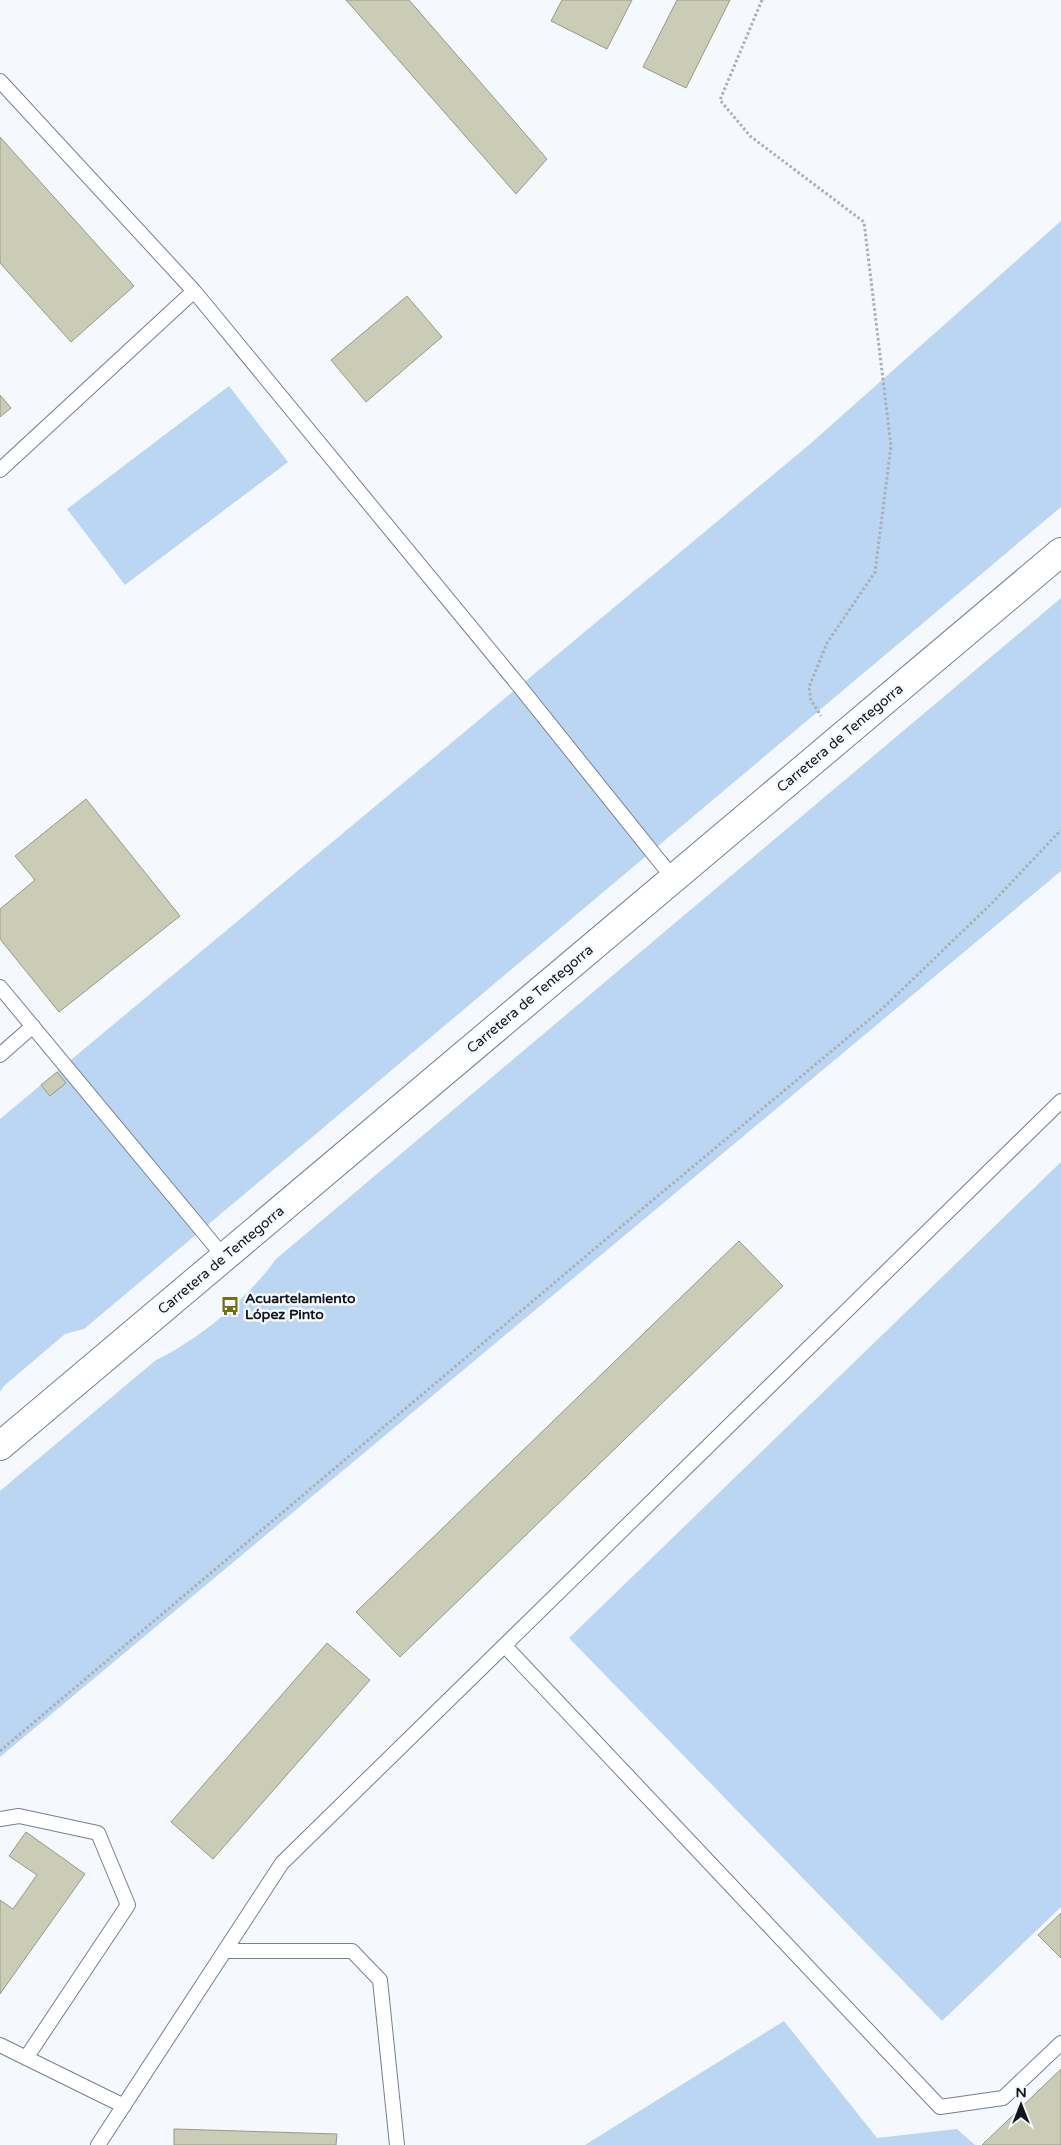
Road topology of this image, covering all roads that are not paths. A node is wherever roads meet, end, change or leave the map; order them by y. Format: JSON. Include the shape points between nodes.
{"nodes":[{"id":1,"x":0,"y":81,"type":"edge"},
{"id":2,"x":194,"y":291,"type":"junction"},
{"id":3,"x":0,"y":470,"type":"edge"},
{"id":4,"x":1061,"y":552,"type":"edge"},
{"id":5,"x":673,"y":878,"type":"junction"},
{"id":6,"x":0,"y":987,"type":"edge"},
{"id":7,"x":32,"y":1026,"type":"junction"},
{"id":8,"x":0,"y":1055,"type":"edge"},
{"id":9,"x":1061,"y":1101,"type":"edge"},
{"id":10,"x":224,"y":1257,"type":"junction"},
{"id":11,"x":0,"y":1446,"type":"edge"},
{"id":12,"x":505,"y":1646,"type":"junction"},
{"id":13,"x":0,"y":1819,"type":"edge"},
{"id":14,"x":225,"y":1951,"type":"junction"},
{"id":15,"x":1061,"y":2043,"type":"edge"},
{"id":16,"x":0,"y":2045,"type":"edge"},
{"id":17,"x":26,"y":2058,"type":"junction"},
{"id":18,"x":124,"y":2106,"type":"junction"},
{"id":19,"x":98,"y":2145,"type":"edge"},
{"id":20,"x":397,"y":2145,"type":"edge"}],
"edges":[{"from":1,"to":2,"type":"lane"},
{"from":2,"to":3,"type":"lane"},
{"from":2,"to":5,"type":"lane"},
{"from":4,"to":5,"type":"main road","name":"Carretera de Tentegorra"},
{"from":5,"to":10,"type":"main road","name":"Carretera de Tentegorra"},
{"from":6,"to":7,"type":"lane"},
{"from":7,"to":8,"type":"lane"},
{"from":7,"to":10,"type":"lane"},
{"from":9,"to":12,"type":"lane"},
{"from":10,"to":11,"type":"main road","name":"Carretera de Tentegorra"},
{"from":12,"to":14,"type":"lane","via":[[282,1863]]},
{"from":12,"to":15,"type":"lane","via":[[940,2107],[1003,2098]]},
{"from":13,"to":17,"type":"lane","via":[[19,1816],[98,1833],[128,1905]]},
{"from":14,"to":18,"type":"lane"},
{"from":14,"to":20,"type":"lane","via":[[352,1951],[380,1980]]},
{"from":16,"to":17,"type":"lane"},
{"from":17,"to":18,"type":"lane"},
{"from":18,"to":19,"type":"lane"}]}
